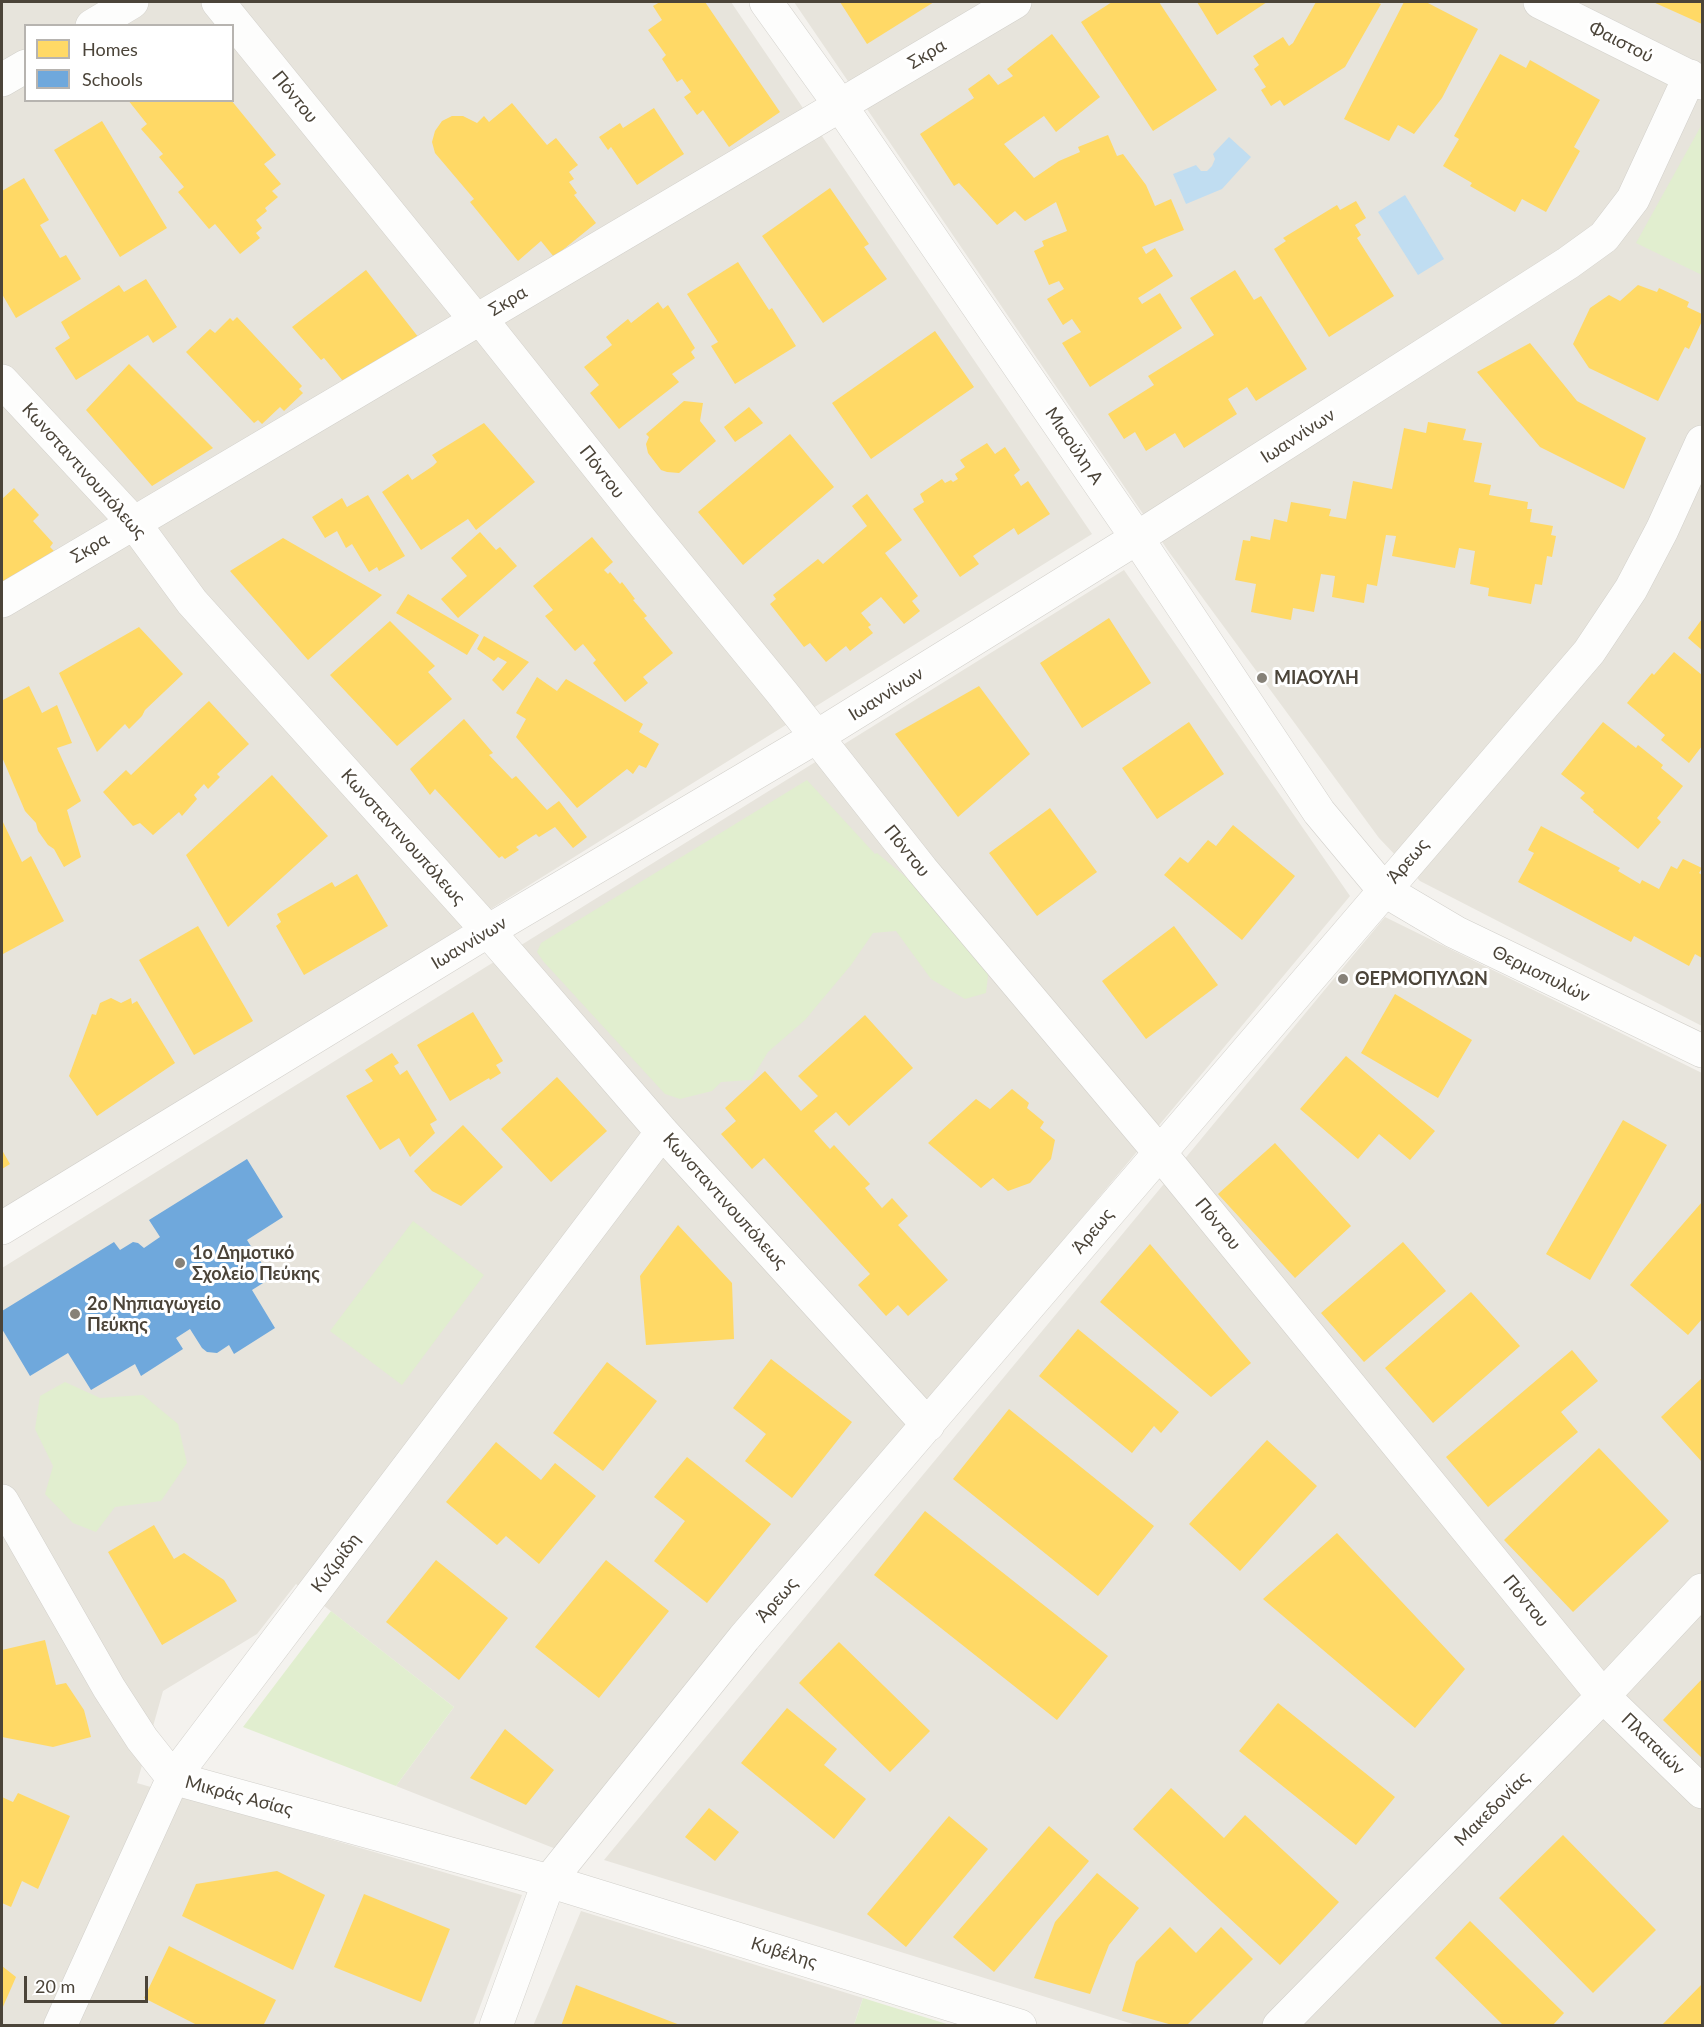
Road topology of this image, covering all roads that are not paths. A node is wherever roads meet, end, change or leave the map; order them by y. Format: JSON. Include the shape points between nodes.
{"nodes":[{"id":1,"x":132,"y":2,"type":"edge"},
{"id":2,"x":218,"y":2,"type":"edge"},
{"id":3,"x":766,"y":2,"type":"edge"},
{"id":4,"x":1015,"y":2,"type":"edge"},
{"id":5,"x":1557,"y":5,"type":"edge"},
{"id":6,"x":95,"y":24,"type":"edge"},
{"id":7,"x":24,"y":67,"type":"edge"},
{"id":8,"x":2,"y":80,"type":"edge"},
{"id":9,"x":1696,"y":80,"type":"edge"},
{"id":10,"x":840,"y":105,"type":"junction"},
{"id":11,"x":480,"y":318,"type":"junction"},
{"id":12,"x":2,"y":381,"type":"edge"},
{"id":13,"x":1702,"y":442,"type":"edge"},
{"id":14,"x":134,"y":523,"type":"junction"},
{"id":15,"x":1137,"y":538,"type":"junction"},
{"id":16,"x":2,"y":601,"type":"edge"},
{"id":17,"x":816,"y":737,"type":"junction"},
{"id":18,"x":1384,"y":890,"type":"junction"},
{"id":19,"x":488,"y":931,"type":"junction"},
{"id":20,"x":1702,"y":1052,"type":"edge"},
{"id":21,"x":662,"y":1132,"type":"junction"},
{"id":22,"x":1160,"y":1154,"type":"junction"},
{"id":23,"x":2,"y":1228,"type":"edge"},
{"id":24,"x":928,"y":1425,"type":"junction"},
{"id":25,"x":2,"y":1501,"type":"edge"},
{"id":26,"x":1702,"y":1590,"type":"edge"},
{"id":27,"x":1604,"y":1696,"type":"junction"},
{"id":28,"x":173,"y":1778,"type":"junction"},
{"id":29,"x":1702,"y":1792,"type":"edge"},
{"id":30,"x":549,"y":1881,"type":"junction"},
{"id":31,"x":60,"y":2025,"type":"edge"},
{"id":32,"x":496,"y":2025,"type":"edge"},
{"id":33,"x":1020,"y":2025,"type":"edge"},
{"id":34,"x":1280,"y":2025,"type":"edge"}],
"edges":[{"from":1,"to":6,"type":"street"},
{"from":2,"to":11,"type":"street","name":"Πόντου","via":[[470,313]]},
{"from":3,"to":10,"type":"street","name":"Μιαούλη Α"},
{"from":4,"to":10,"type":"street","name":"Σκρα"},
{"from":5,"to":9,"type":"street","name":"Φαιστού"},
{"from":7,"to":8,"type":"street"},
{"from":9,"to":15,"type":"street","name":"Ιωαννίνων","via":[[1633,199],[1604,237]]},
{"from":10,"to":11,"type":"street","name":"Σκρα"},
{"from":10,"to":15,"type":"street","name":"Μιαούλη Α"},
{"from":11,"to":14,"type":"street","name":"Σκρα"},
{"from":11,"to":17,"type":"street","name":"Πόντου"},
{"from":12,"to":14,"type":"street","name":"Κωνσταντινουπόλεως"},
{"from":13,"to":18,"type":"street","name":"Άρεως","via":[[1631,589],[1589,652]]},
{"from":14,"to":16,"type":"street","name":"Σκρα"},
{"from":14,"to":19,"type":"street","name":"Κωνσταντινουπόλεως","via":[[192,602]]},
{"from":15,"to":17,"type":"street","name":"Ιωαννίνων"},
{"from":15,"to":18,"type":"street","name":"Μιαούλη Α","via":[[1319,812]]},
{"from":17,"to":19,"type":"street","name":"Ιωαννίνων"},
{"from":17,"to":22,"type":"street","name":"Πόντου"},
{"from":18,"to":20,"type":"street","name":"Θερμοπυλών","via":[[1455,932]]},
{"from":18,"to":22,"type":"street","name":"Άρεως"},
{"from":19,"to":21,"type":"street","name":"Κωνσταντινουπόλεως"},
{"from":19,"to":23,"type":"street","name":"Ιωαννίνων"},
{"from":21,"to":24,"type":"street","name":"Κωνσταντινουπόλεως"},
{"from":21,"to":28,"type":"street","name":"Κυζιρίδη"},
{"from":22,"to":24,"type":"street","name":"Άρεως"},
{"from":22,"to":27,"type":"street","name":"Πόντου"},
{"from":24,"to":30,"type":"street","name":"Άρεως","via":[[744,1638]]},
{"from":25,"to":28,"type":"street","name":"Μικράς Ασίας","via":[[109,1688]]},
{"from":26,"to":27,"type":"street","name":"Μακεδονίας"},
{"from":27,"to":29,"type":"street","name":"Πλαταιών"},
{"from":27,"to":34,"type":"street","name":"Μακεδονίας"},
{"from":28,"to":30,"type":"street","name":"Μικράς Ασίας"},
{"from":28,"to":31,"type":"street","name":"Κυζιρίδη"},
{"from":30,"to":32,"type":"street","name":"Άρεως"},
{"from":30,"to":33,"type":"street","name":"Κυβέλης"}]}
